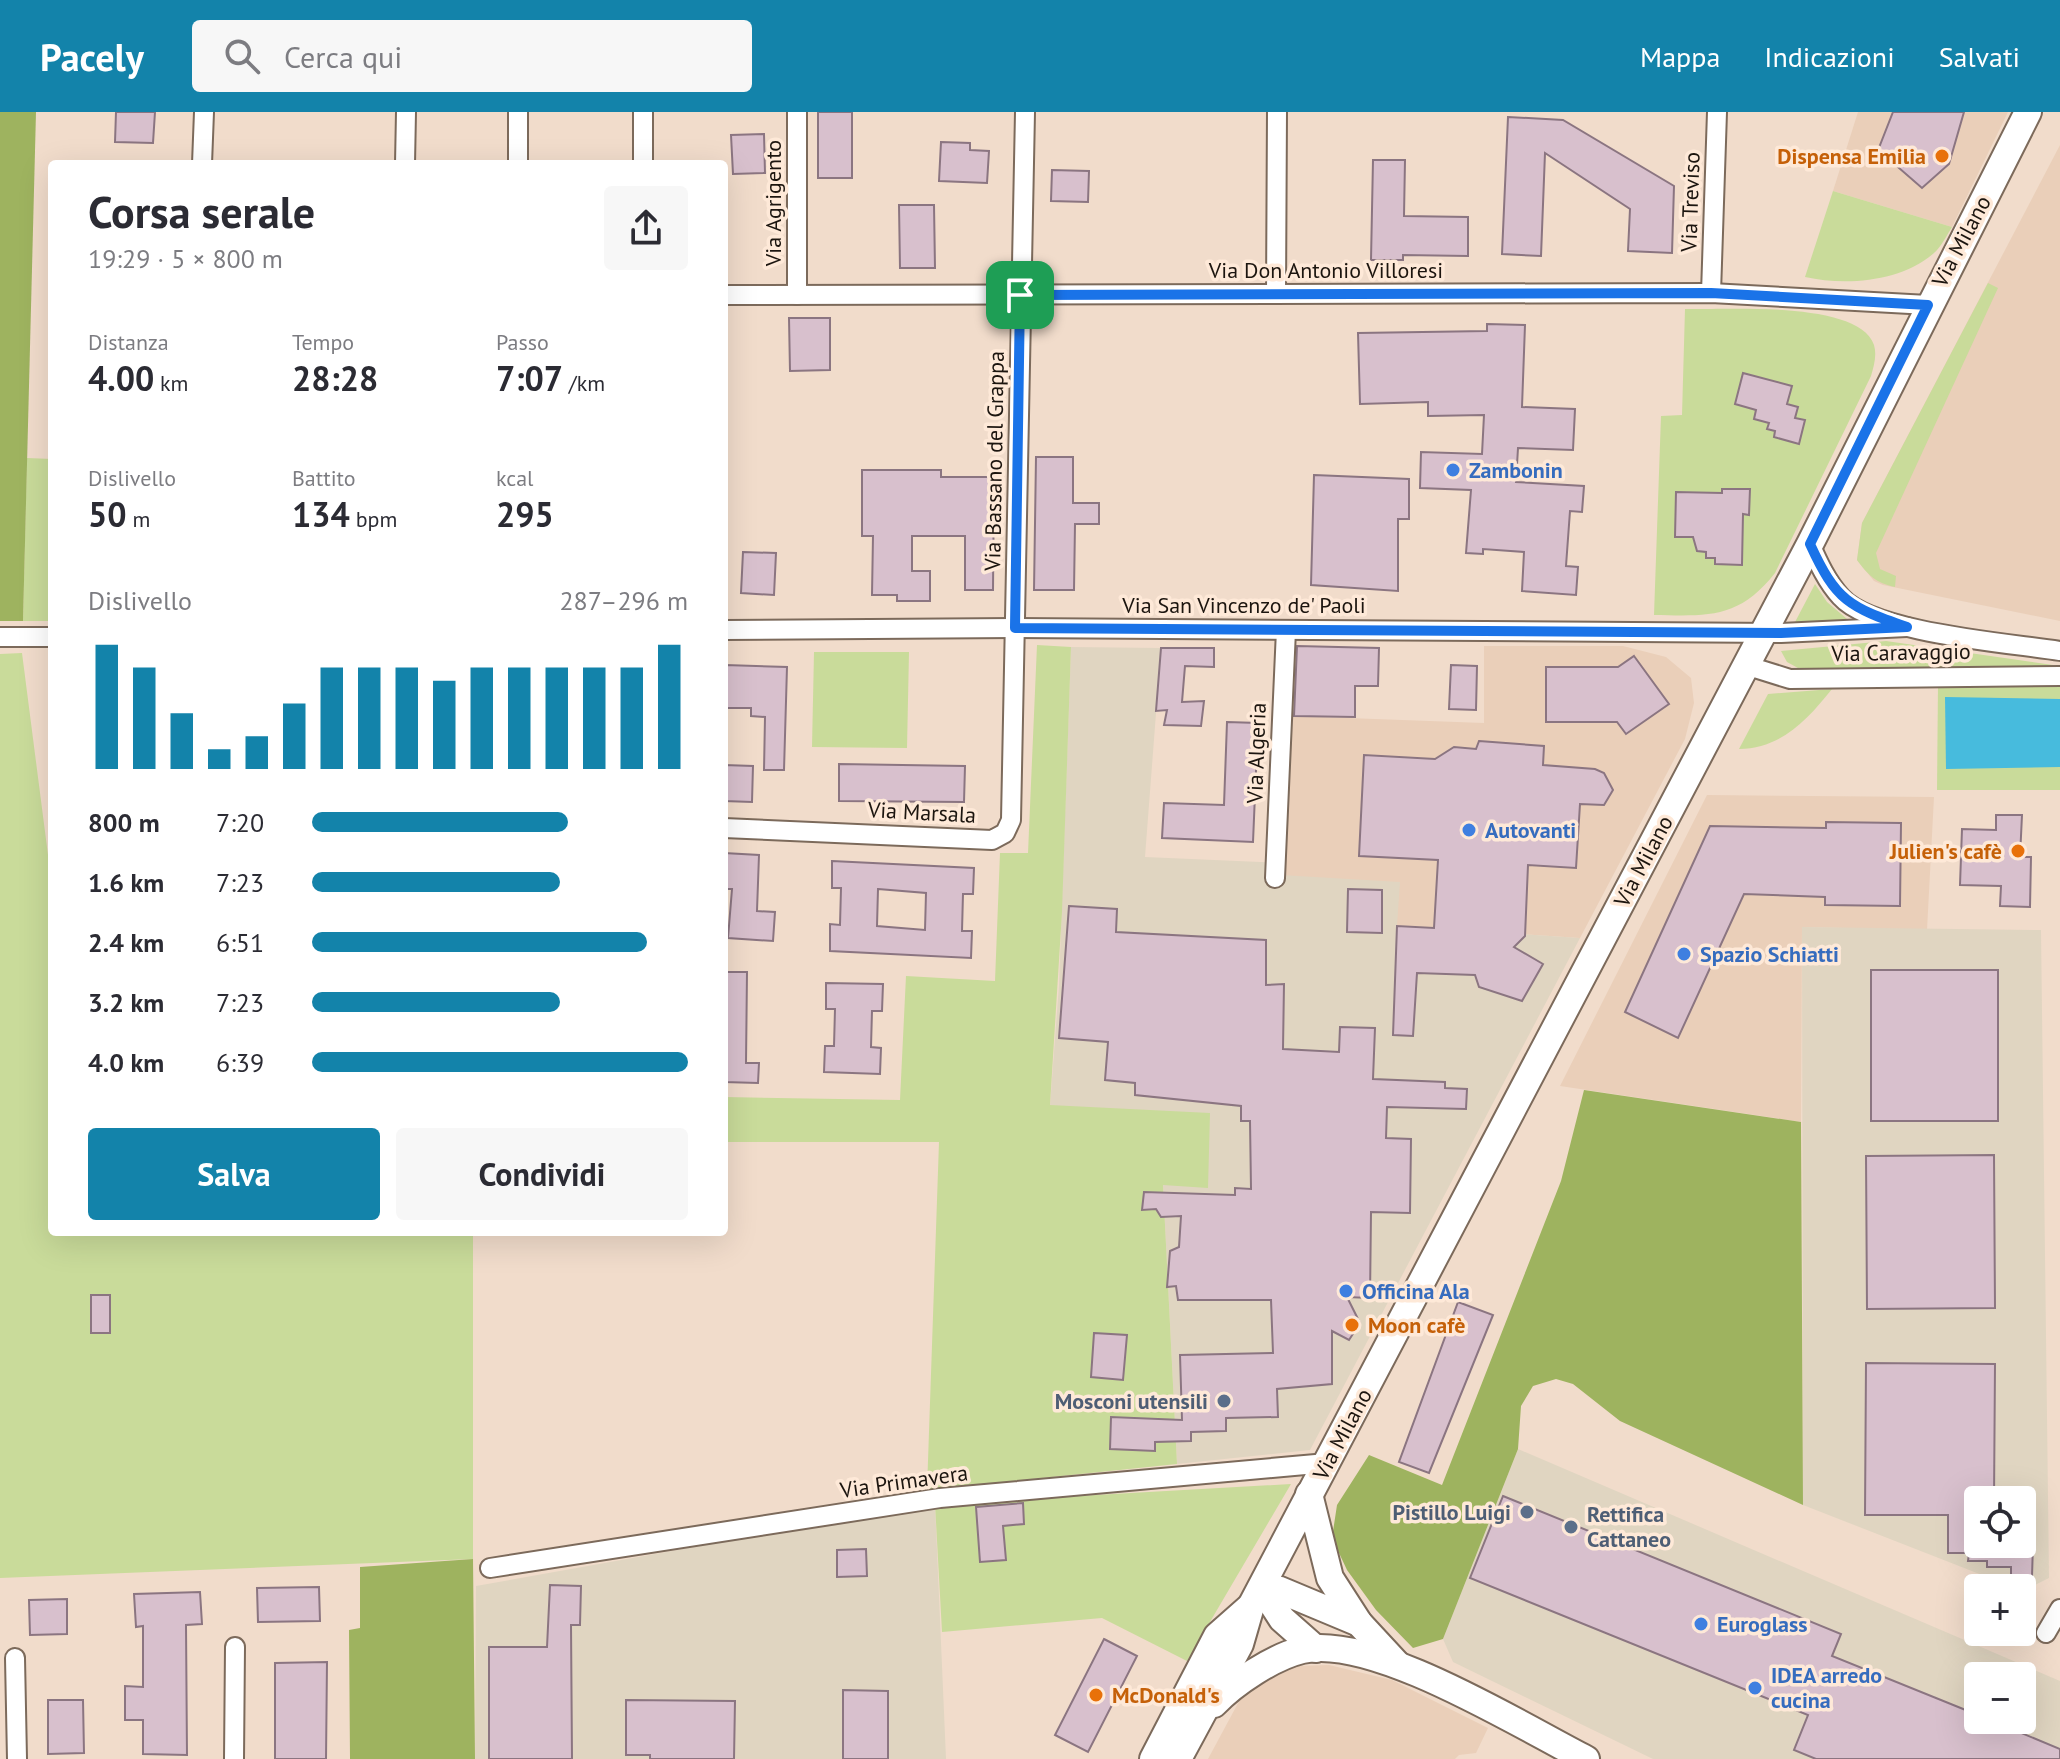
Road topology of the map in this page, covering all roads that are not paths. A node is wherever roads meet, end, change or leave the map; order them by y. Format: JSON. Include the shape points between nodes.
{"nodes":[{"id":1,"x":204,"y":112,"type":"edge"},
{"id":2,"x":406,"y":112,"type":"edge"},
{"id":3,"x":518,"y":112,"type":"edge"},
{"id":4,"x":643,"y":112,"type":"edge"},
{"id":5,"x":797,"y":112,"type":"edge"},
{"id":6,"x":1025,"y":112,"type":"edge"},
{"id":7,"x":1277,"y":112,"type":"edge"},
{"id":8,"x":1717,"y":112,"type":"edge"},
{"id":9,"x":2028,"y":112,"type":"edge"},
{"id":10,"x":202,"y":160,"type":"edge"},
{"id":11,"x":405,"y":160,"type":"edge"},
{"id":12,"x":518,"y":160,"type":"edge"},
{"id":13,"x":643,"y":160,"type":"edge"},
{"id":14,"x":1711,"y":293,"type":"junction"},
{"id":15,"x":1276,"y":294,"type":"junction"},
{"id":16,"x":728,"y":295,"type":"edge"},
{"id":17,"x":797,"y":295,"type":"junction"},
{"id":18,"x":1020,"y":295,"type":"junction"},
{"id":19,"x":1928,"y":305,"type":"junction"},
{"id":20,"x":1810,"y":544,"type":"junction"},
{"id":21,"x":1907,"y":627,"type":"junction"},
{"id":22,"x":1015,"y":628,"type":"junction"},
{"id":23,"x":728,"y":630,"type":"edge"},
{"id":24,"x":1286,"y":630,"type":"junction"},
{"id":25,"x":1763,"y":632,"type":"junction"},
{"id":26,"x":0,"y":637,"type":"edge"},
{"id":27,"x":48,"y":637,"type":"edge"},
{"id":28,"x":2060,"y":651,"type":"edge"},
{"id":29,"x":1745,"y":665,"type":"junction"},
{"id":30,"x":2060,"y":676,"type":"edge"},
{"id":31,"x":728,"y":828,"type":"edge"},
{"id":32,"x":1275,"y":878,"type":"dead end"},
{"id":33,"x":1327,"y":1463,"type":"junction"},
{"id":34,"x":1309,"y":1494,"type":"junction"},
{"id":35,"x":490,"y":1568,"type":"dead end"},
{"id":36,"x":1256,"y":1597,"type":"junction"},
{"id":37,"x":2060,"y":1609,"type":"edge"},
{"id":38,"x":1359,"y":1623,"type":"junction"},
{"id":39,"x":2046,"y":1633,"type":"dead end"},
{"id":40,"x":235,"y":1647,"type":"dead end"},
{"id":41,"x":1316,"y":1649,"type":"junction"},
{"id":42,"x":15,"y":1658,"type":"dead end"},
{"id":43,"x":1397,"y":1664,"type":"junction"},
{"id":44,"x":1200,"y":1718,"type":"junction"},
{"id":45,"x":17,"y":1759,"type":"edge"},
{"id":46,"x":234,"y":1759,"type":"edge"},
{"id":47,"x":1153,"y":1759,"type":"edge"},
{"id":48,"x":1178,"y":1759,"type":"edge"},
{"id":49,"x":1586,"y":1759,"type":"edge"}],
"edges":[{"from":1,"to":10,"type":"street"},
{"from":2,"to":11,"type":"street"},
{"from":3,"to":12,"type":"street"},
{"from":4,"to":13,"type":"street"},
{"from":5,"to":17,"type":"street","name":"Via Agrigento"},
{"from":6,"to":18,"type":"street","name":"Via Bassano del Grappa"},
{"from":7,"to":15,"type":"street"},
{"from":8,"to":14,"type":"street","name":"Via Treviso"},
{"from":9,"to":19,"type":"main road","name":"Via Milano"},
{"from":14,"to":15,"type":"street","name":"Via Don Antonio Villoresi"},
{"from":14,"to":19,"type":"street","name":"Via Don Antonio Villoresi"},
{"from":15,"to":18,"type":"street","name":"Via Don Antonio Villoresi"},
{"from":16,"to":17,"type":"street","name":"Via Don Antonio Villoresi"},
{"from":17,"to":18,"type":"street","name":"Via Don Antonio Villoresi"},
{"from":18,"to":22,"type":"street","name":"Via Bassano del Grappa"},
{"from":19,"to":20,"type":"main road","name":"Via Milano"},
{"from":20,"to":21,"type":"street","name":"Via Caravaggio","via":[[1842,599]]},
{"from":20,"to":25,"type":"main road","name":"Via Milano"},
{"from":21,"to":25,"type":"street","name":"Via Caravaggio"},
{"from":21,"to":28,"type":"street","name":"Via Caravaggio"},
{"from":22,"to":23,"type":"street","name":"Via San Vincenzo de' Paoli"},
{"from":22,"to":24,"type":"street","name":"Via San Vincenzo de' Paoli"},
{"from":22,"to":31,"type":"street","name":"Via Marsala","via":[[1011,820],[1005,833],[992,840]]},
{"from":24,"to":25,"type":"street","name":"Via San Vincenzo de' Paoli"},
{"from":24,"to":32,"type":"street","name":"Via Algeria"},
{"from":25,"to":29,"type":"main road","name":"Via Milano"},
{"from":26,"to":27,"type":"street"},
{"from":29,"to":30,"type":"street","name":"Via Caravaggio","via":[[1790,679]]},
{"from":29,"to":33,"type":"main road","name":"Via Milano"},
{"from":33,"to":34,"type":"main road","name":"Via Milano"},
{"from":33,"to":35,"type":"street","name":"Via Primavera","via":[[940,1498]]},
{"from":34,"to":36,"type":"main road","name":"Via Milano"},
{"from":34,"to":38,"type":"main road","via":[[1330,1578]]},
{"from":36,"to":38,"type":"main road","via":[[1280,1590]]},
{"from":36,"to":41,"type":"main road"},
{"from":36,"to":44,"type":"main road","name":"Via Milano","via":[[1240,1644]]},
{"from":36,"to":47,"type":"main road","name":"Via Milano","via":[[1217,1636]]},
{"from":37,"to":39,"type":"street"},
{"from":38,"to":43,"type":"main road"},
{"from":40,"to":46,"type":"street"},
{"from":41,"to":43,"type":"main road","via":[[1334,1648]]},
{"from":41,"to":44,"type":"main road","via":[[1302,1650],[1242,1679]]},
{"from":42,"to":45,"type":"street"},
{"from":43,"to":49,"type":"main road"},
{"from":44,"to":48,"type":"main road","name":"Via Milano"}]}
